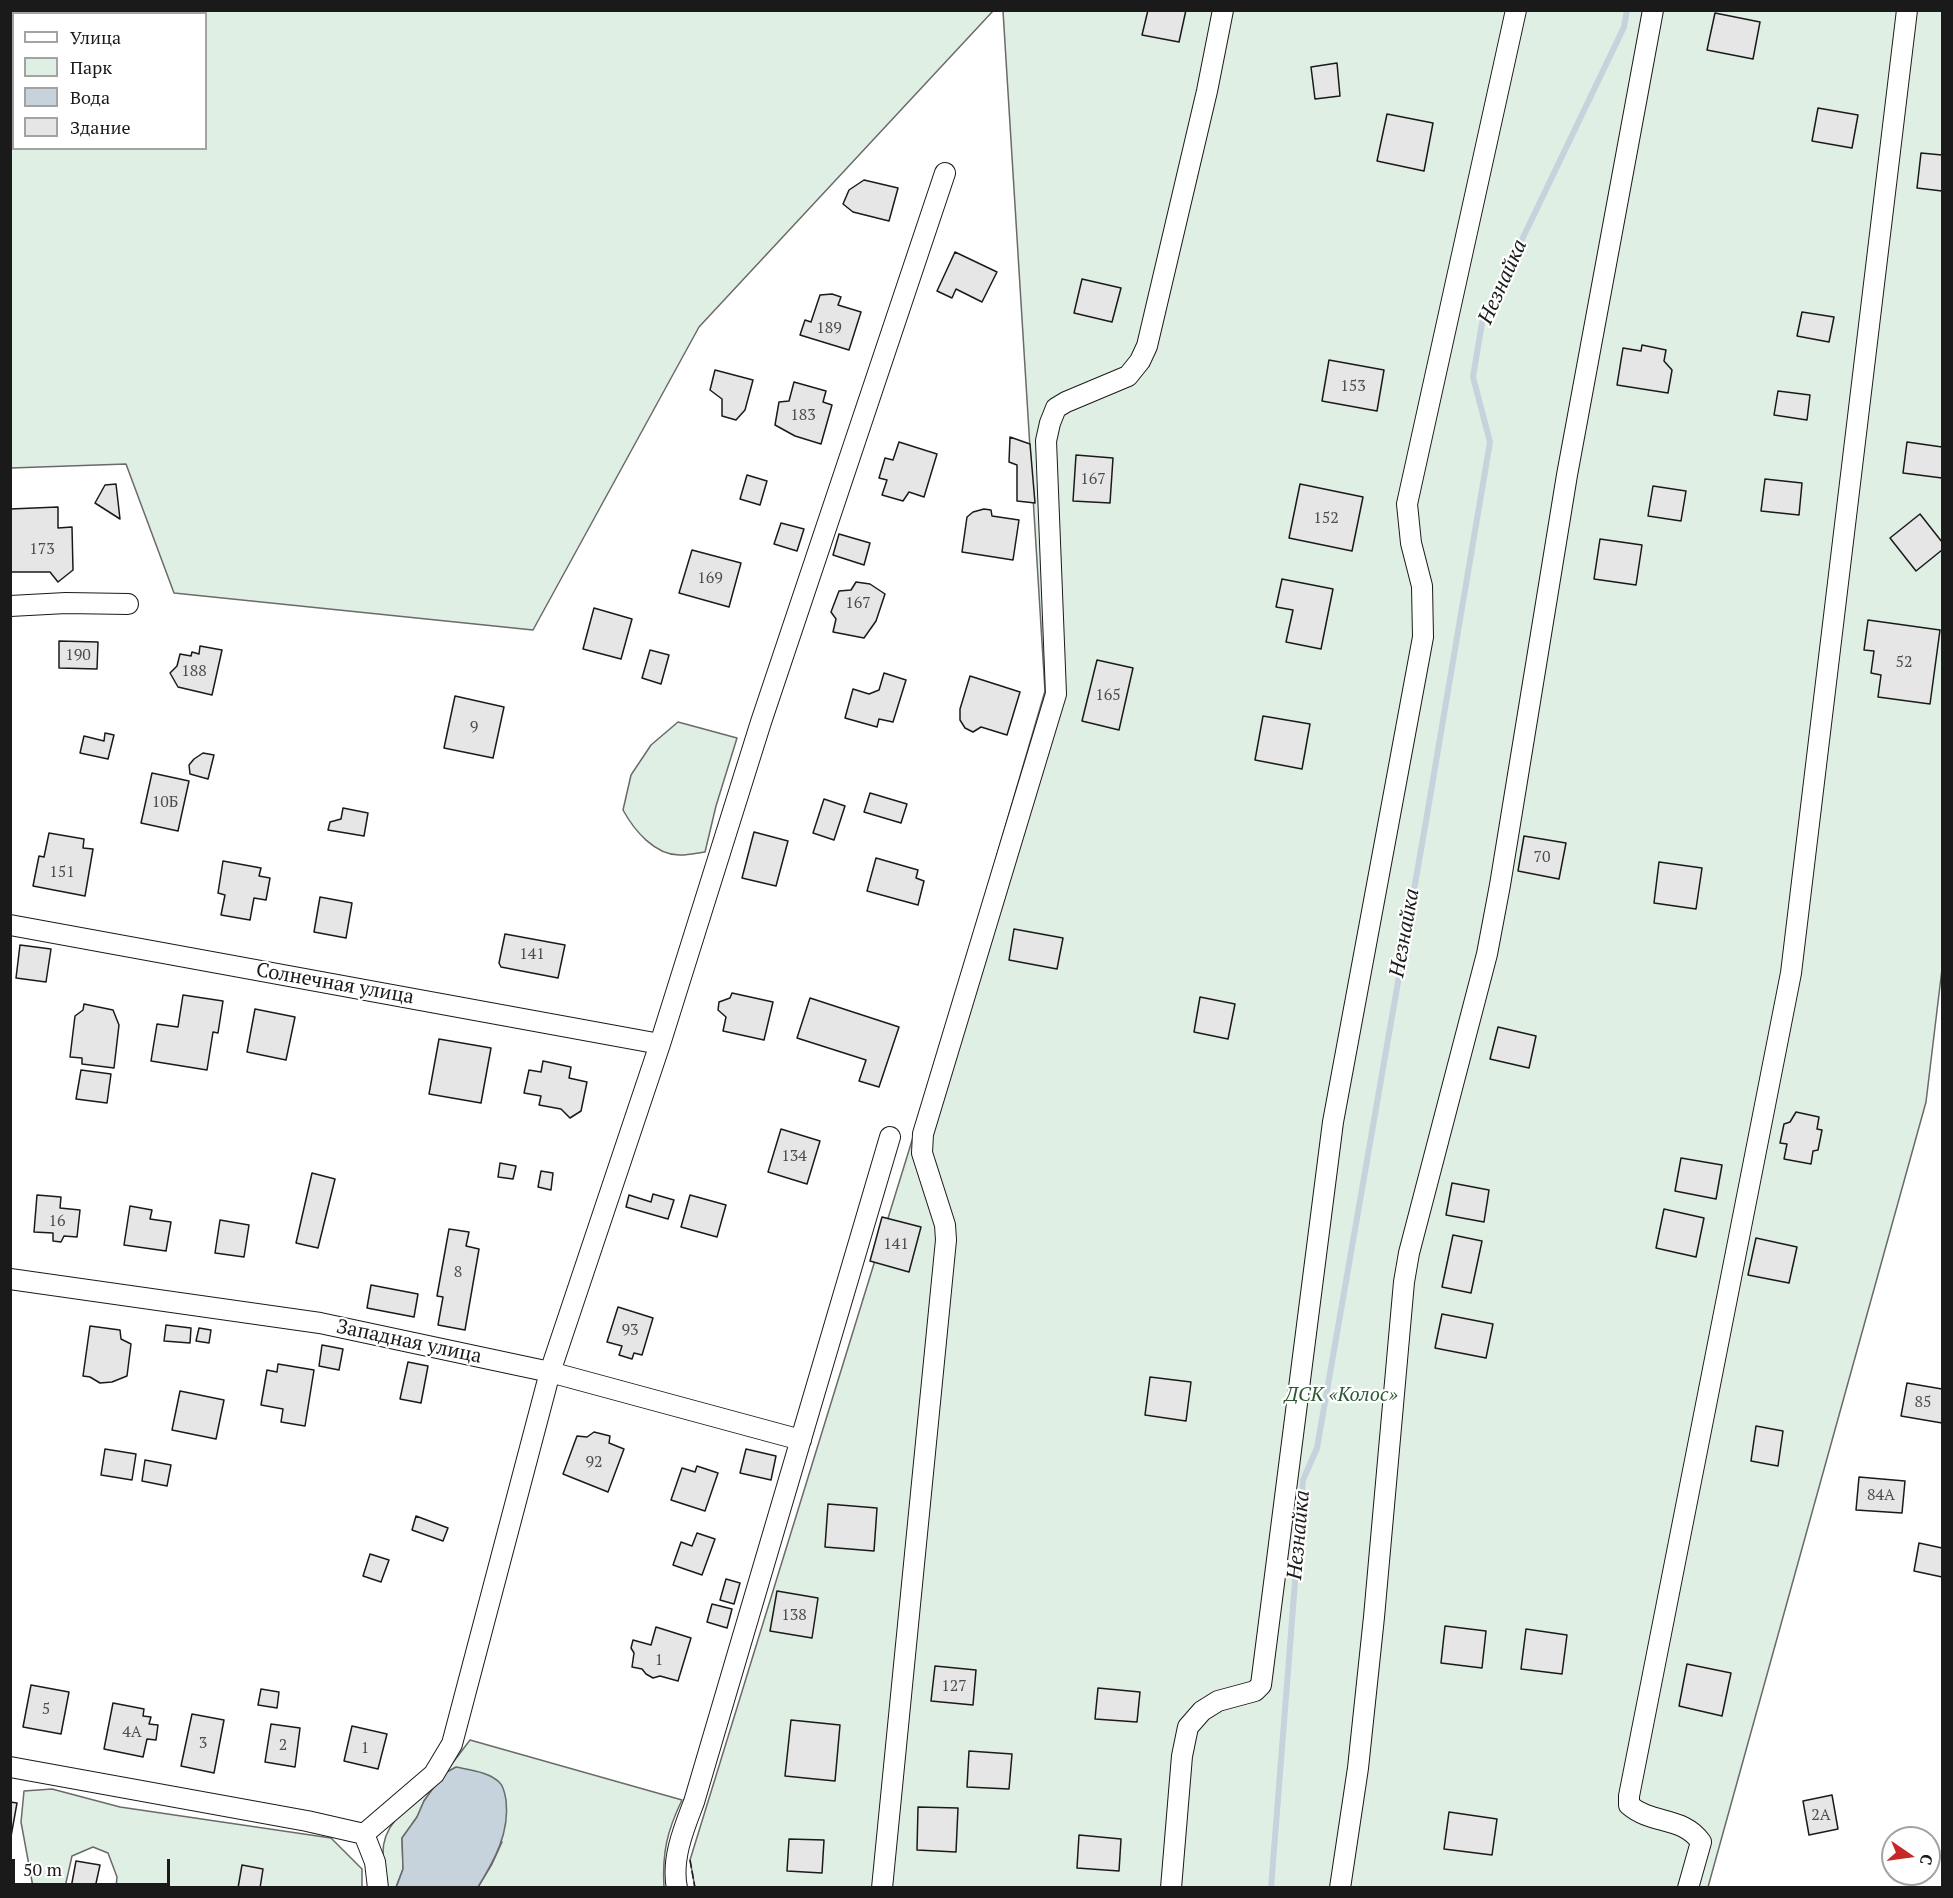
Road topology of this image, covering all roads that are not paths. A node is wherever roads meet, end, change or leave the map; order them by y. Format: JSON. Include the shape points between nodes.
{"nodes":[{"id":1,"x":1223,"y":10,"type":"edge"},
{"id":2,"x":1516,"y":10,"type":"edge"},
{"id":3,"x":1653,"y":10,"type":"edge"},
{"id":4,"x":1906,"y":10,"type":"edge"},
{"id":5,"x":945,"y":173,"type":"dead end"},
{"id":6,"x":128,"y":604,"type":"dead end"},
{"id":7,"x":10,"y":606,"type":"edge"},
{"id":8,"x":10,"y":925,"type":"edge"},
{"id":9,"x":660,"y":1044,"type":"junction"},
{"id":10,"x":890,"y":1137,"type":"dead end"},
{"id":11,"x":10,"y":1279,"type":"edge"},
{"id":12,"x":550,"y":1372,"type":"junction"},
{"id":13,"x":801,"y":1440,"type":"junction"},
{"id":14,"x":10,"y":1767,"type":"edge"},
{"id":15,"x":364,"y":1834,"type":"junction"},
{"id":16,"x":378,"y":1887,"type":"edge"},
{"id":17,"x":677,"y":1887,"type":"edge"},
{"id":18,"x":882,"y":1887,"type":"edge"},
{"id":19,"x":1171,"y":1887,"type":"edge"},
{"id":20,"x":1340,"y":1887,"type":"edge"},
{"id":21,"x":1688,"y":1887,"type":"edge"}],
"edges":[{"from":1,"to":18,"type":"street","via":[[1147,346],[1128,376],[1056,408],[1046,441],[1056,694],[921,1145],[946,1240]]},
{"from":2,"to":19,"type":"street","via":[[1407,504],[1410,543],[1422,586],[1423,637],[1333,1122],[1262,1685],[1255,1691],[1218,1701],[1188,1727]]},
{"from":3,"to":20,"type":"street","via":[[1567,475],[1487,954],[1404,1282],[1372,1640]]},
{"from":4,"to":21,"type":"street","via":[[1791,973],[1629,1796],[1629,1805],[1638,1812],[1684,1826],[1701,1842]]},
{"from":5,"to":9,"type":"street","via":[[761,722]]},
{"from":6,"to":7,"type":"street"},
{"from":8,"to":9,"type":"street","name":"Солнечная улица"},
{"from":9,"to":12,"type":"street"},
{"from":10,"to":13,"type":"street"},
{"from":11,"to":12,"type":"street","name":"Западная улица","via":[[320,1323]]},
{"from":12,"to":13,"type":"street","name":"Западная улица"},
{"from":12,"to":15,"type":"street","via":[[452,1744],[434,1774]]},
{"from":13,"to":17,"type":"street","via":[[684,1826],[678,1850]]},
{"from":14,"to":15,"type":"street"},
{"from":15,"to":16,"type":"street","via":[[375,1862]]}]}
